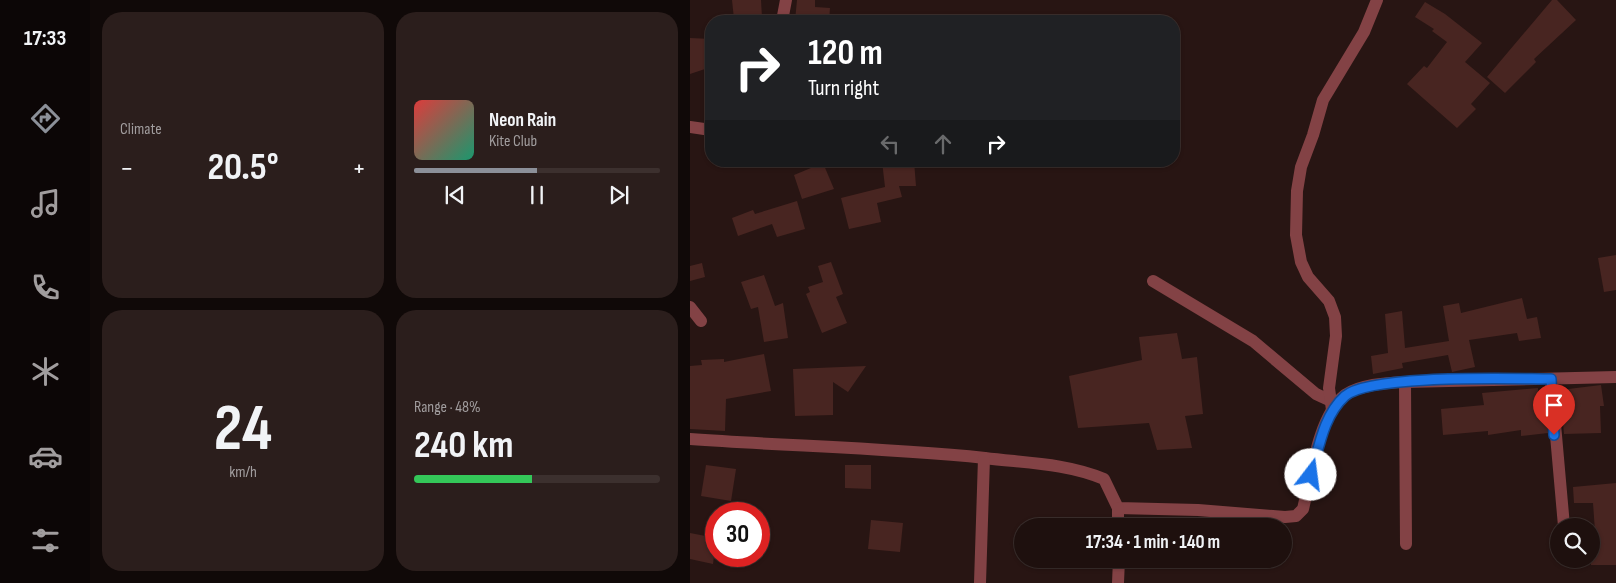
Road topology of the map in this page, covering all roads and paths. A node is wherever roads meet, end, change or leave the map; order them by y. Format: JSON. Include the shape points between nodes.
{"nodes":[{"id":1,"x":786,"y":0,"type":"edge"},
{"id":2,"x":1377,"y":0,"type":"edge"},
{"id":3,"x":783,"y":15,"type":"edge"},
{"id":4,"x":690,"y":127,"type":"edge"},
{"id":5,"x":705,"y":129,"type":"edge"},
{"id":6,"x":1152,"y":281,"type":"dead end"},
{"id":7,"x":690,"y":306,"type":"edge"},
{"id":8,"x":701,"y":321,"type":"dead end"},
{"id":9,"x":1616,"y":377,"type":"edge"},
{"id":10,"x":1551,"y":379,"type":"junction"},
{"id":11,"x":1405,"y":382,"type":"junction"},
{"id":12,"x":1331,"y":405,"type":"junction"},
{"id":13,"x":690,"y":439,"type":"edge"},
{"id":14,"x":984,"y":458,"type":"junction"},
{"id":15,"x":1118,"y":508,"type":"junction"},
{"id":16,"x":1118,"y":518,"type":"edge"},
{"id":17,"x":1563,"y":518,"type":"edge"},
{"id":18,"x":1406,"y":544,"type":"dead end"},
{"id":19,"x":1119,"y":568,"type":"edge"},
{"id":20,"x":980,"y":583,"type":"edge"},
{"id":21,"x":1118,"y":583,"type":"edge"}],
"edges":[{"from":1,"to":3,"type":"street"},
{"from":2,"to":12,"type":"street","via":[[1364,32],[1322,100],[1314,135],[1301,167],[1297,191],[1296,235],[1300,262],[1308,277],[1329,301],[1335,317]]},
{"from":4,"to":5,"type":"street"},
{"from":6,"to":12,"type":"street","via":[[1253,341]]},
{"from":7,"to":8,"type":"street"},
{"from":9,"to":10,"type":"street"},
{"from":10,"to":11,"type":"street"},
{"from":10,"to":17,"type":"street"},
{"from":11,"to":12,"type":"street","via":[[1359,389]]},
{"from":11,"to":18,"type":"street"},
{"from":12,"to":15,"type":"street","via":[[1303,509],[1296,516]]},
{"from":13,"to":14,"type":"street"},
{"from":14,"to":15,"type":"street","via":[[1104,478]]},
{"from":14,"to":20,"type":"street"},
{"from":15,"to":16,"type":"street"},
{"from":19,"to":21,"type":"street"}]}
